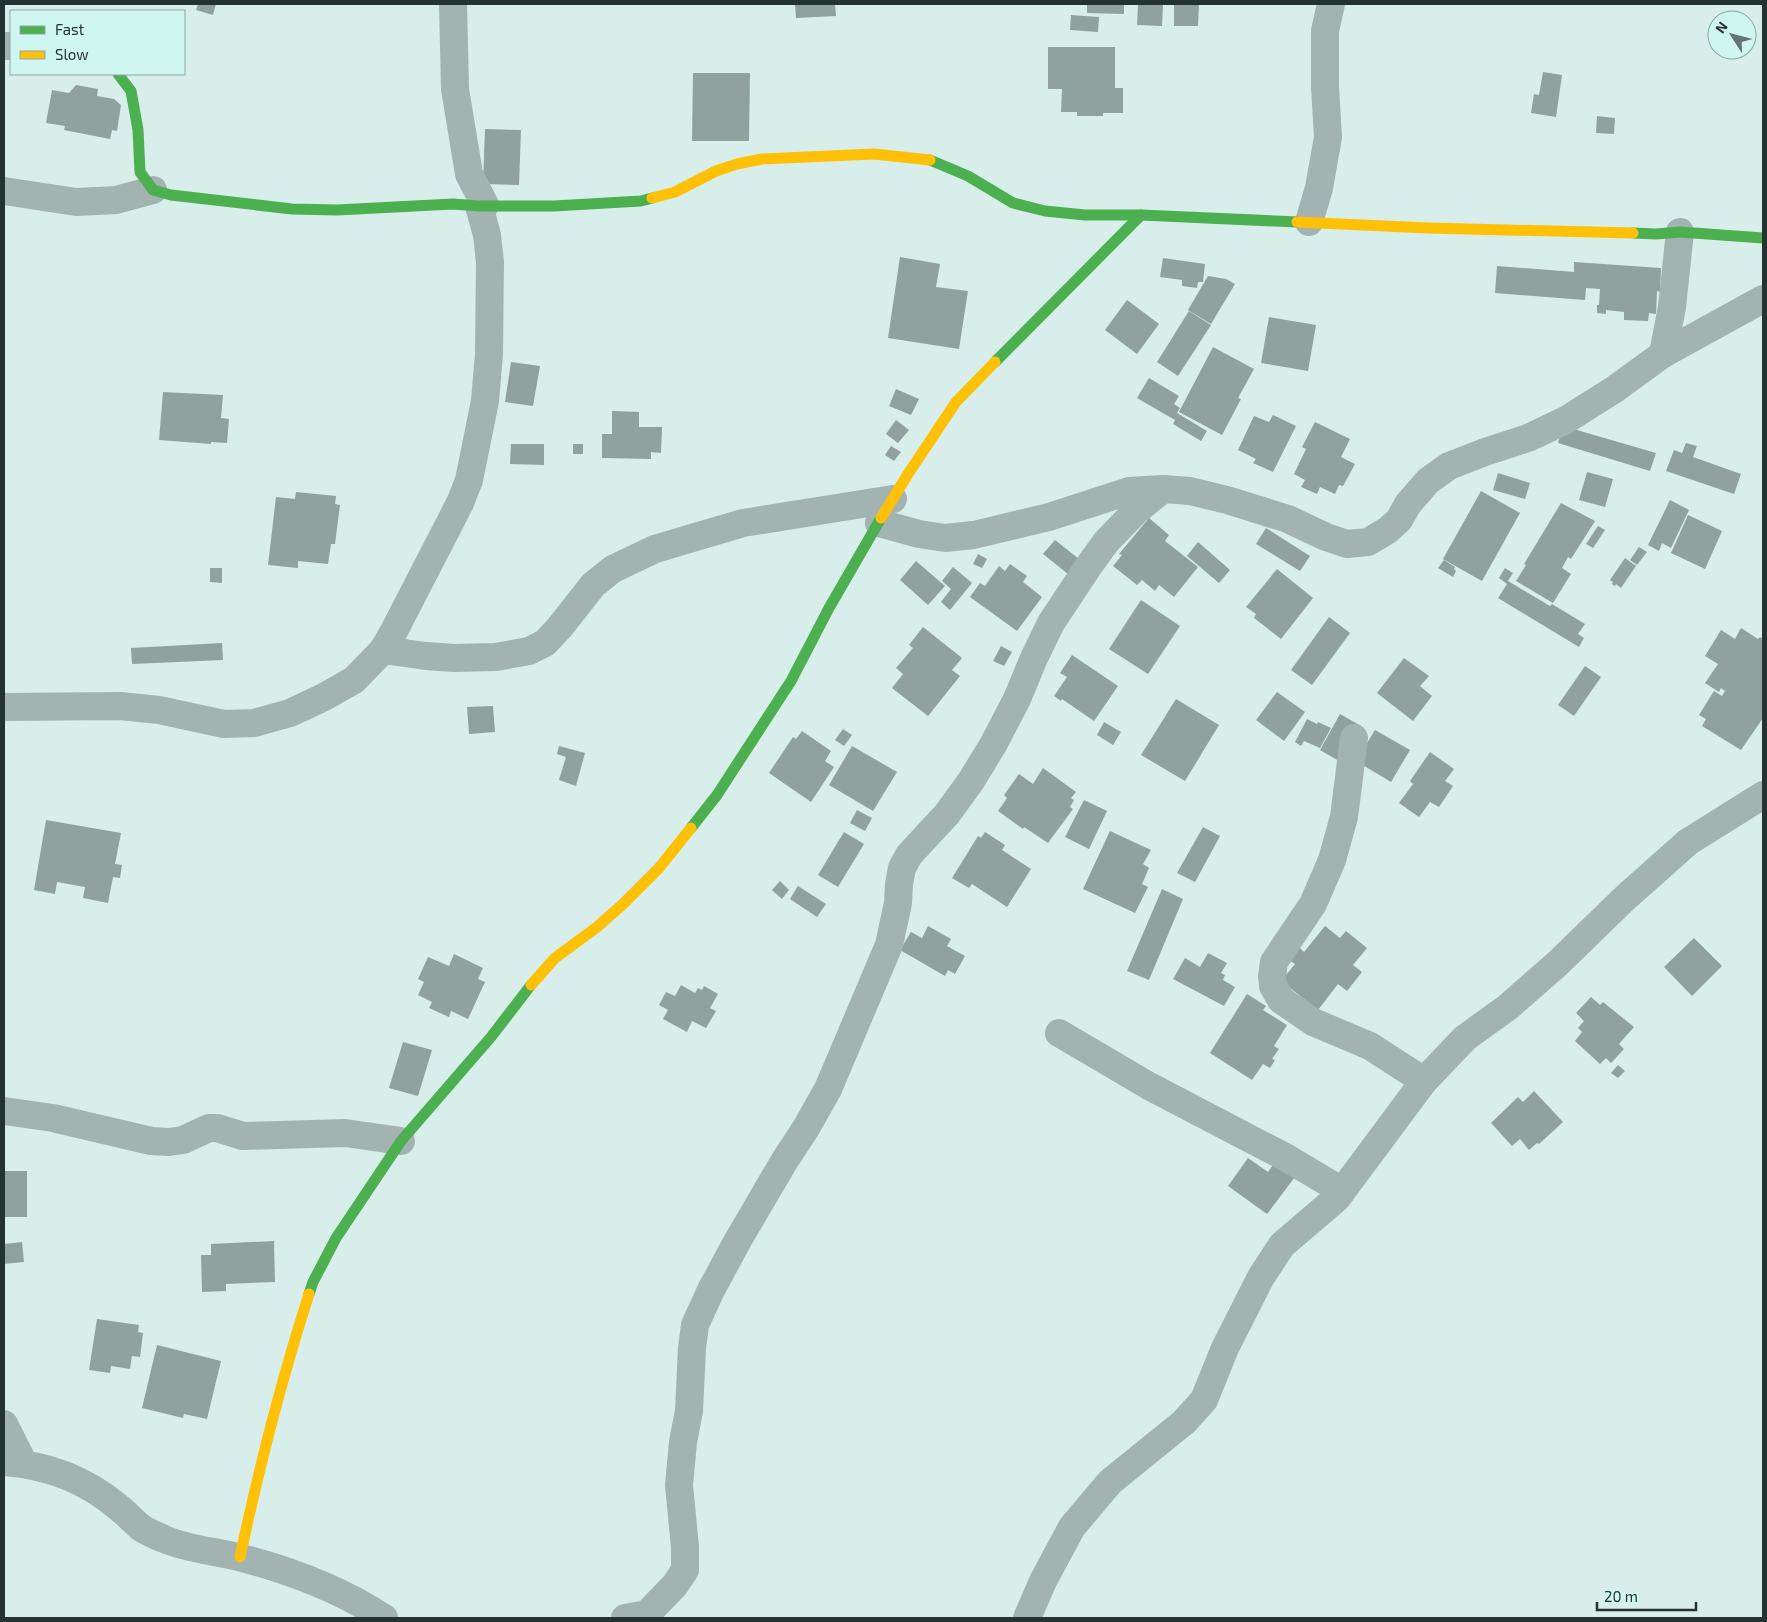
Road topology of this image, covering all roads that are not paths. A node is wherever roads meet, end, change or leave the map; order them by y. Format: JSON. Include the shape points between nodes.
{"nodes":[{"id":1,"x":453,"y":4,"type":"edge"},
{"id":2,"x":1332,"y":4,"type":"edge"},
{"id":3,"x":119,"y":75,"type":"edge"},
{"id":4,"x":153,"y":190,"type":"junction"},
{"id":5,"x":4,"y":191,"type":"edge"},
{"id":6,"x":482,"y":205,"type":"junction"},
{"id":7,"x":1141,"y":215,"type":"junction"},
{"id":8,"x":1309,"y":222,"type":"junction"},
{"id":9,"x":1680,"y":232,"type":"junction"},
{"id":10,"x":1763,"y":238,"type":"edge"},
{"id":11,"x":1763,"y":300,"type":"edge"},
{"id":12,"x":1663,"y":354,"type":"junction"},
{"id":13,"x":1163,"y":489,"type":"junction"},
{"id":14,"x":893,"y":499,"type":"junction"},
{"id":15,"x":878,"y":523,"type":"junction"},
{"id":16,"x":383,"y":650,"type":"junction"},
{"id":17,"x":4,"y":707,"type":"edge"},
{"id":18,"x":1354,"y":738,"type":"dead end"},
{"id":19,"x":1763,"y":795,"type":"edge"},
{"id":20,"x":1059,"y":1033,"type":"dead end"},
{"id":21,"x":1424,"y":1081,"type":"junction"},
{"id":22,"x":4,"y":1111,"type":"edge"},
{"id":23,"x":401,"y":1141,"type":"junction"},
{"id":24,"x":1342,"y":1192,"type":"junction"},
{"id":25,"x":4,"y":1424,"type":"edge"},
{"id":26,"x":14,"y":1463,"type":"edge"},
{"id":27,"x":240,"y":1557,"type":"junction"},
{"id":28,"x":384,"y":1618,"type":"edge"},
{"id":29,"x":625,"y":1618,"type":"edge"},
{"id":30,"x":1027,"y":1618,"type":"edge"}],
"edges":[{"from":1,"to":6,"type":"street","via":[[455,89],[469,174]]},
{"from":2,"to":8,"type":"street","via":[[1325,31],[1328,137]]},
{"from":3,"to":4,"type":"street","via":[[131,91],[138,130],[140,172]]},
{"from":4,"to":5,"type":"street","via":[[116,200],[76,202]]},
{"from":4,"to":6,"type":"street","via":[[171,195],[292,209]]},
{"from":6,"to":7,"type":"street","via":[[554,206],[641,201],[675,192],[737,164],[762,159],[874,154],[931,160],[968,176],[1013,203],[1045,211]]},
{"from":6,"to":16,"type":"street","via":[[490,262],[489,345],[485,400],[469,480]]},
{"from":7,"to":8,"type":"street"},
{"from":7,"to":14,"type":"street","via":[[956,402]]},
{"from":8,"to":9,"type":"street","via":[[1428,228]]},
{"from":9,"to":10,"type":"street"},
{"from":9,"to":12,"type":"street"},
{"from":11,"to":12,"type":"street"},
{"from":12,"to":13,"type":"street","via":[[1615,390],[1566,420],[1528,438],[1449,466],[1428,481],[1399,520],[1368,542],[1347,544],[1288,519],[1227,500],[1190,491]]},
{"from":13,"to":15,"type":"street","via":[[1129,491],[1049,517],[974,535],[937,537]]},
{"from":13,"to":29,"type":"street","via":[[1136,511],[1088,566],[1051,623],[1017,699],[980,767],[947,814],[909,855],[902,868],[889,945],[828,1089],[738,1240],[695,1325],[679,1485],[685,1570],[648,1614]]},
{"from":14,"to":15,"type":"street"},
{"from":14,"to":16,"type":"street","via":[[743,524],[655,550],[613,569],[583,596],[545,643],[529,651],[496,657],[454,658]]},
{"from":15,"to":23,"type":"street","via":[[791,682],[716,795],[659,868],[622,906],[555,958]]},
{"from":16,"to":17,"type":"street","via":[[354,680],[324,697],[290,713],[254,723],[224,724],[159,710],[120,706]]},
{"from":18,"to":21,"type":"street","via":[[1344,817],[1332,860],[1313,904],[1274,962],[1273,986],[1281,1000],[1313,1022],[1370,1046]]},
{"from":19,"to":21,"type":"street","via":[[1688,842],[1557,964],[1508,1007],[1465,1038]]},
{"from":20,"to":24,"type":"street","via":[[1149,1086],[1287,1158]]},
{"from":21,"to":24,"type":"street"},
{"from":22,"to":23,"type":"street","via":[[53,1118],[151,1141],[183,1140],[208,1128],[243,1136],[345,1133]]},
{"from":23,"to":27,"type":"street","via":[[336,1238],[312,1282],[264,1452]]},
{"from":24,"to":30,"type":"street","via":[[1282,1245],[1260,1277],[1204,1400],[1184,1422],[1110,1482],[1072,1527]]},
{"from":25,"to":26,"type":"street"},
{"from":26,"to":27,"type":"street","via":[[59,1472],[91,1487],[142,1529],[166,1540]]},
{"from":27,"to":28,"type":"street","via":[[338,1592]]}]}
